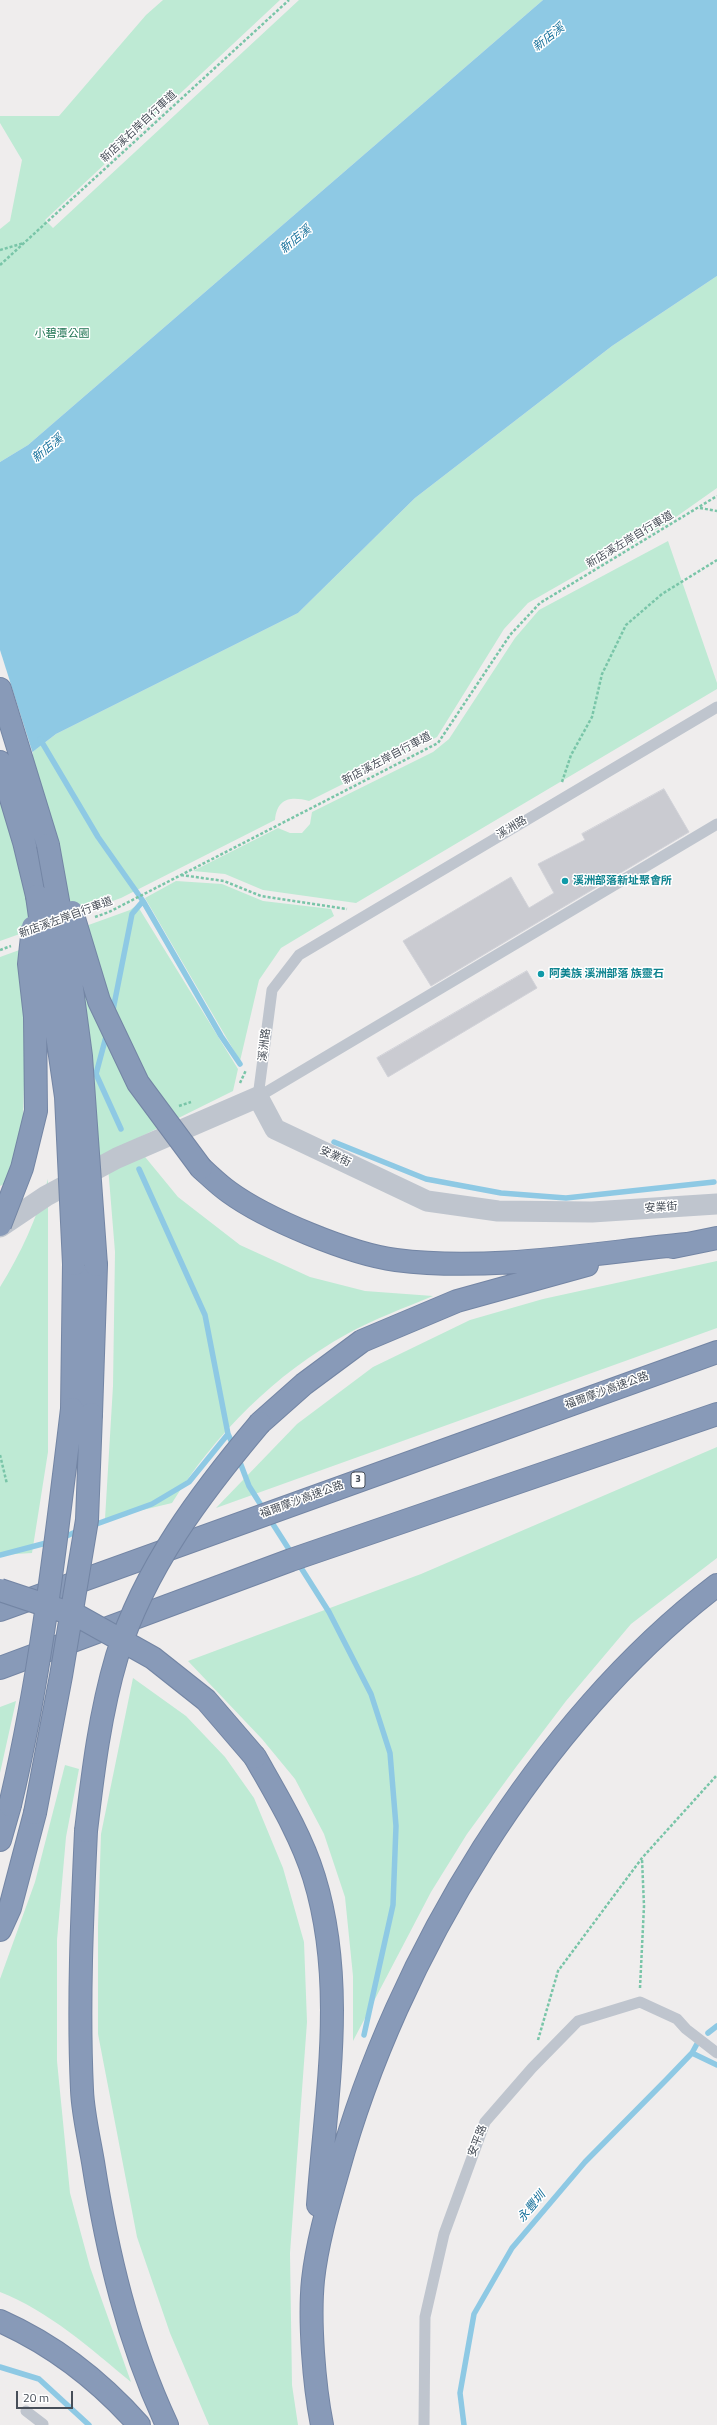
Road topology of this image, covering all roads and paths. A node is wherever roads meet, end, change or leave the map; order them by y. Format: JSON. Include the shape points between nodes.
{"nodes":[{"id":1,"x":289,"y":0,"type":"edge"},
{"id":2,"x":24,"y":243,"type":"junction"},
{"id":3,"x":0,"y":250,"type":"edge"},
{"id":4,"x":0,"y":265,"type":"edge"},
{"id":5,"x":717,"y":496,"type":"edge"},
{"id":6,"x":699,"y":508,"type":"junction"},
{"id":7,"x":717,"y":511,"type":"edge"},
{"id":8,"x":717,"y":560,"type":"edge"},
{"id":9,"x":0,"y":689,"type":"edge"},
{"id":10,"x":717,"y":706,"type":"edge"},
{"id":11,"x":0,"y":762,"type":"edge"},
{"id":12,"x":554,"y":803,"type":"junction"},
{"id":13,"x":717,"y":824,"type":"edge"},
{"id":14,"x":48,"y":845,"type":"junction"},
{"id":15,"x":181,"y":875,"type":"junction"},
{"id":16,"x":36,"y":896,"type":"junction"},
{"id":17,"x":88,"y":919,"type":"dead end"},
{"id":18,"x":354,"y":922,"type":"junction"},
{"id":19,"x":15,"y":945,"type":"dead end"},
{"id":20,"x":0,"y":950,"type":"edge"},
{"id":21,"x":258,"y":1097,"type":"junction"},
{"id":22,"x":717,"y":1204,"type":"edge"},
{"id":23,"x":0,"y":1226,"type":"edge"},
{"id":24,"x":717,"y":1238,"type":"edge"},
{"id":25,"x":687,"y":1244,"type":"junction"},
{"id":26,"x":717,"y":1352,"type":"edge"},
{"id":27,"x":81,"y":1411,"type":"junction"},
{"id":28,"x":717,"y":1414,"type":"edge"},
{"id":29,"x":0,"y":1455,"type":"edge"},
{"id":30,"x":7,"y":1484,"type":"dead end"},
{"id":31,"x":717,"y":1585,"type":"edge"},
{"id":32,"x":0,"y":1590,"type":"edge"},
{"id":33,"x":0,"y":1610,"type":"edge"},
{"id":34,"x":0,"y":1668,"type":"edge"},
{"id":35,"x":717,"y":1775,"type":"edge"},
{"id":36,"x":0,"y":1840,"type":"edge"},
{"id":37,"x":642,"y":1858,"type":"junction"},
{"id":38,"x":0,"y":1930,"type":"edge"},
{"id":39,"x":640,"y":2002,"type":"junction"},
{"id":40,"x":717,"y":2053,"type":"edge"},
{"id":41,"x":532,"y":2068,"type":"junction"},
{"id":42,"x":313,"y":2280,"type":"junction"},
{"id":43,"x":0,"y":2321,"type":"edge"},
{"id":44,"x":26,"y":2411,"type":"dead end"},
{"id":45,"x":43,"y":2425,"type":"edge"},
{"id":46,"x":139,"y":2425,"type":"edge"},
{"id":47,"x":167,"y":2425,"type":"edge"},
{"id":48,"x":322,"y":2425,"type":"edge"},
{"id":49,"x":424,"y":2425,"type":"edge"}],
"edges":[{"from":1,"to":2,"type":"path","name":"新店溪右岸自行車道"},
{"from":2,"to":3,"type":"path"},
{"from":2,"to":4,"type":"path","name":"新店溪右岸自行車道"},
{"from":5,"to":6,"type":"path","name":"新店溪左岸自行車道"},
{"from":6,"to":7,"type":"path"},
{"from":6,"to":15,"type":"path","name":"新店溪左岸自行車道","via":[[540,603],[510,634],[438,743]]},
{"from":8,"to":12,"type":"path","via":[[662,594],[626,625],[602,674],[592,717],[571,755]]},
{"from":9,"to":14,"type":"highway"},
{"from":10,"to":12,"type":"lane","name":"溪洲路"},
{"from":11,"to":16,"type":"highway","via":[[24,842]]},
{"from":12,"to":18,"type":"lane","name":"溪洲路"},
{"from":13,"to":21,"type":"lane"},
{"from":14,"to":25,"type":"highway","bridge":true,"via":[[66,893],[99,1001],[138,1084],[201,1168],[229,1192],[303,1231],[345,1247],[394,1260],[445,1264],[508,1262]]},
{"from":14,"to":27,"type":"highway","bridge":true,"via":[[67,951],[81,1056],[96,1265]]},
{"from":15,"to":17,"type":"path","name":"新店溪左岸自行車道","via":[[109,912]]},
{"from":15,"to":18,"type":"path","via":[[224,881],[261,896],[346,908]]},
{"from":16,"to":23,"type":"highway","bridge":true,"via":[[29,964],[35,1017],[36,1111],[22,1168]]},
{"from":16,"to":27,"type":"highway","bridge":true,"via":[[66,1097]]},
{"from":18,"to":21,"type":"lane","name":"溪洲路","via":[[299,954],[272,990]]},
{"from":19,"to":20,"type":"path","name":"新店溪左岸自行車道"},
{"from":21,"to":22,"type":"street","name":"安業街","via":[[275,1129],[427,1201],[498,1211],[530,1212],[592,1212]]},
{"from":21,"to":23,"type":"street","via":[[117,1158],[46,1196]]},
{"from":24,"to":25,"type":"highway"},
{"from":25,"to":47,"type":"highway","bridge":true,"via":[[569,1269],[457,1301],[362,1341],[304,1384],[260,1423],[217,1474],[183,1521],[147,1582],[118,1655],[96,1746],[86,1831],[80,1967],[82,2092],[102,2215],[123,2306],[153,2394]]},
{"from":26,"to":33,"type":"highway","name":"福爾摩沙高速公路","number":"3"},
{"from":27,"to":36,"type":"highway","bridge":true,"via":[[21,1759]]},
{"from":27,"to":38,"type":"highway","bridge":true,"via":[[86,1520],[61,1676],[35,1813],[10,1908]]},
{"from":28,"to":34,"type":"highway","via":[[291,1560]]},
{"from":29,"to":30,"type":"path"},
{"from":31,"to":42,"type":"highway","via":[[656,1638],[576,1722],[533,1777],[452,1900],[409,1980],[375,2057],[345,2144],[325,2218]]},
{"from":32,"to":42,"type":"highway","bridge":true,"via":[[78,1616],[153,1658],[206,1700],[255,1757],[289,1817],[314,1876],[325,1922],[331,1980],[331,2053]]},
{"from":35,"to":37,"type":"path"},
{"from":37,"to":39,"type":"path","via":[[644,1906]]},
{"from":37,"to":41,"type":"path","via":[[558,1971],[541,2022]]},
{"from":39,"to":40,"type":"lane","via":[[677,2019],[686,2030]]},
{"from":39,"to":41,"type":"lane","name":"安平路","via":[[578,2021]]},
{"from":41,"to":49,"type":"lane","name":"安平路","via":[[485,2122],[444,2234],[425,2317]]},
{"from":42,"to":48,"type":"highway","via":[[314,2346]]},
{"from":43,"to":46,"type":"highway","via":[[56,2350],[100,2384]]},
{"from":44,"to":45,"type":"lane"}]}
